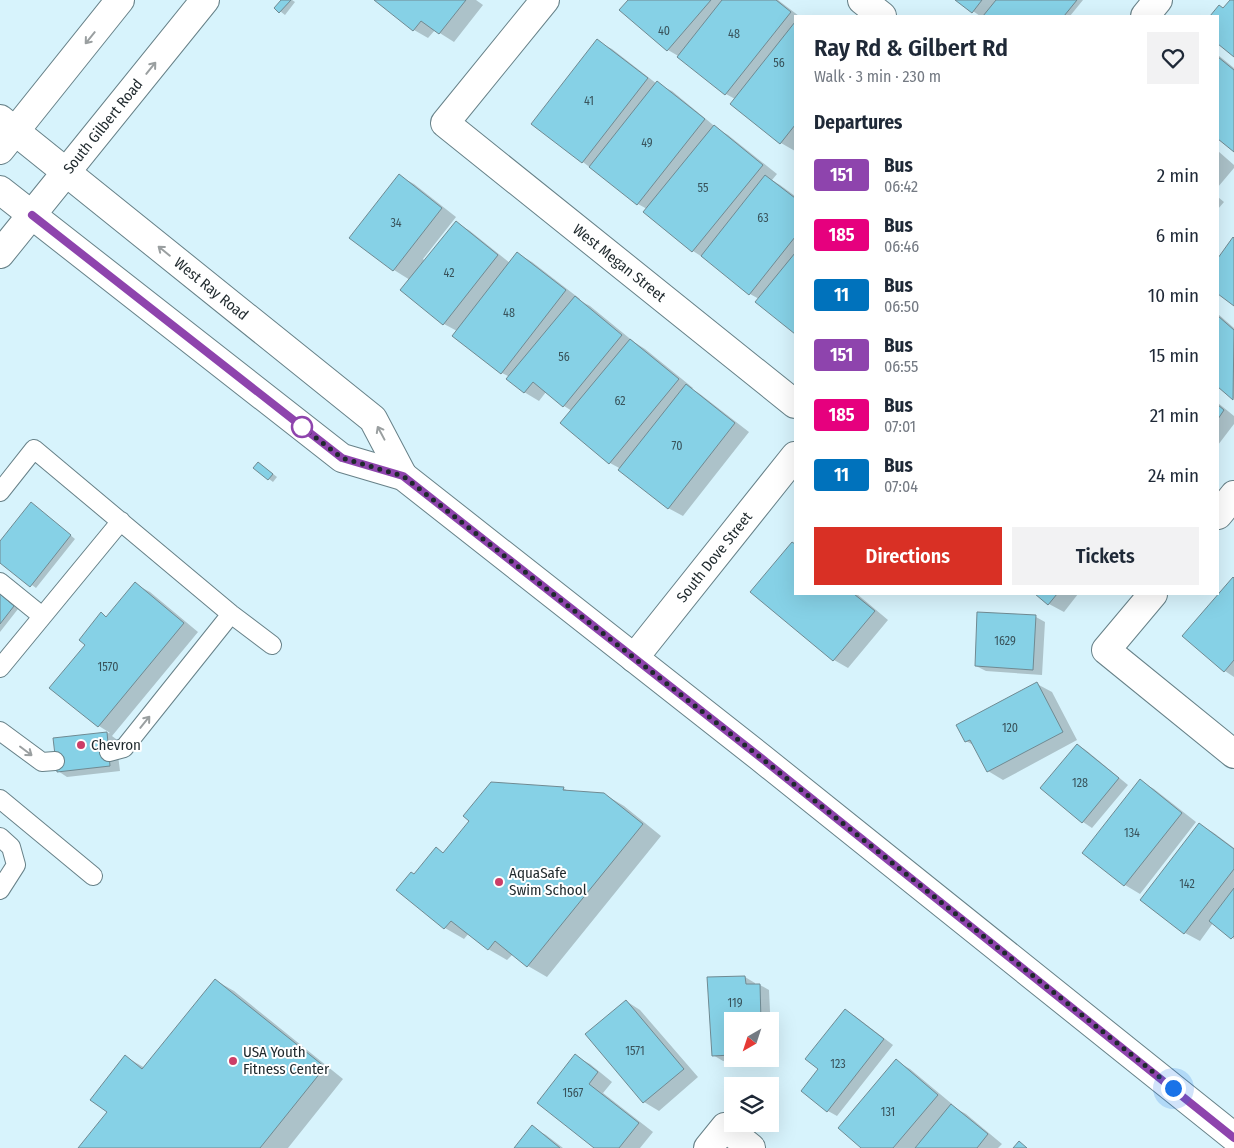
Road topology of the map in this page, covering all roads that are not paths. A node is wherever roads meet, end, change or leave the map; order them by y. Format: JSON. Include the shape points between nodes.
{"nodes":[{"id":1,"x":120,"y":0,"type":"edge"},
{"id":2,"x":205,"y":0,"type":"edge"},
{"id":3,"x":545,"y":0,"type":"edge"},
{"id":4,"x":862,"y":0,"type":"edge"},
{"id":5,"x":1158,"y":0,"type":"edge"},
{"id":6,"x":881,"y":15,"type":"edge"},
{"id":7,"x":1146,"y":15,"type":"edge"},
{"id":8,"x":5,"y":133,"type":"edge"},
{"id":9,"x":66,"y":172,"type":"junction"},
{"id":10,"x":0,"y":190,"type":"edge"},
{"id":11,"x":32,"y":215,"type":"junction"},
{"id":12,"x":0,"y":254,"type":"edge"},
{"id":13,"x":794,"y":403,"type":"edge"},
{"id":14,"x":794,"y":457,"type":"edge"},
{"id":15,"x":403,"y":476,"type":"junction"},
{"id":16,"x":0,"y":492,"type":"edge"},
{"id":17,"x":1234,"y":495,"type":"edge"},
{"id":18,"x":1219,"y":514,"type":"edge"},
{"id":19,"x":121,"y":521,"type":"junction"},
{"id":20,"x":0,"y":582,"type":"edge"},
{"id":21,"x":1152,"y":595,"type":"edge"},
{"id":22,"x":231,"y":614,"type":"junction"},
{"id":23,"x":42,"y":616,"type":"junction"},
{"id":24,"x":272,"y":645,"type":"dead end"},
{"id":25,"x":634,"y":658,"type":"junction"},
{"id":26,"x":0,"y":668,"type":"edge"},
{"id":27,"x":0,"y":731,"type":"edge"},
{"id":28,"x":109,"y":752,"type":"dead end"},
{"id":29,"x":1234,"y":754,"type":"edge"},
{"id":30,"x":55,"y":761,"type":"dead end"},
{"id":31,"x":0,"y":799,"type":"edge"},
{"id":32,"x":0,"y":837,"type":"edge"},
{"id":33,"x":93,"y":876,"type":"dead end"},
{"id":34,"x":0,"y":890,"type":"edge"},
{"id":35,"x":1234,"y":1138,"type":"edge"},
{"id":36,"x":708,"y":1148,"type":"edge"},
{"id":37,"x":751,"y":1148,"type":"edge"}],
"edges":[{"from":1,"to":8,"type":"main road","one_way":true},
{"from":9,"to":2,"type":"main road","name":"South Gilbert Road","one_way":true},
{"from":3,"to":13,"type":"main road","name":"West Megan Street","via":[[445,123]]},
{"from":4,"to":6,"type":"main road"},
{"from":5,"to":7,"type":"main road"},
{"from":8,"to":9,"type":"main road","name":"West Ray Road"},
{"from":9,"to":11,"type":"main road","name":"South Gilbert Road"},
{"from":15,"to":9,"type":"main road","name":"West Ray Road","one_way":true,"via":[[373,419]]},
{"from":10,"to":11,"type":"main road","name":"West Ray Road"},
{"from":11,"to":12,"type":"main road","name":"South Gilbert Road"},
{"from":11,"to":15,"type":"main road","name":"West Ray Road","via":[[342,458]]},
{"from":14,"to":25,"type":"main road","name":"South Dove Street"},
{"from":15,"to":25,"type":"main road","name":"West Ray Road"},
{"from":16,"to":19,"type":"lane","via":[[34,449]]},
{"from":17,"to":18,"type":"main road"},
{"from":19,"to":22,"type":"lane"},
{"from":19,"to":23,"type":"lane"},
{"from":20,"to":23,"type":"lane"},
{"from":21,"to":29,"type":"main road","via":[[1106,650]]},
{"from":22,"to":24,"type":"lane"},
{"from":28,"to":22,"type":"lane","one_way":true,"via":[[124,748]]},
{"from":23,"to":26,"type":"lane"},
{"from":25,"to":35,"type":"main road","name":"West Ray Road"},
{"from":27,"to":30,"type":"lane","one_way":true,"via":[[42,762]]},
{"from":31,"to":33,"type":"lane"},
{"from":32,"to":34,"type":"lane","via":[[11,846],[16,865]]},
{"from":36,"to":37,"type":"main road","via":[[725,1127]]}]}
